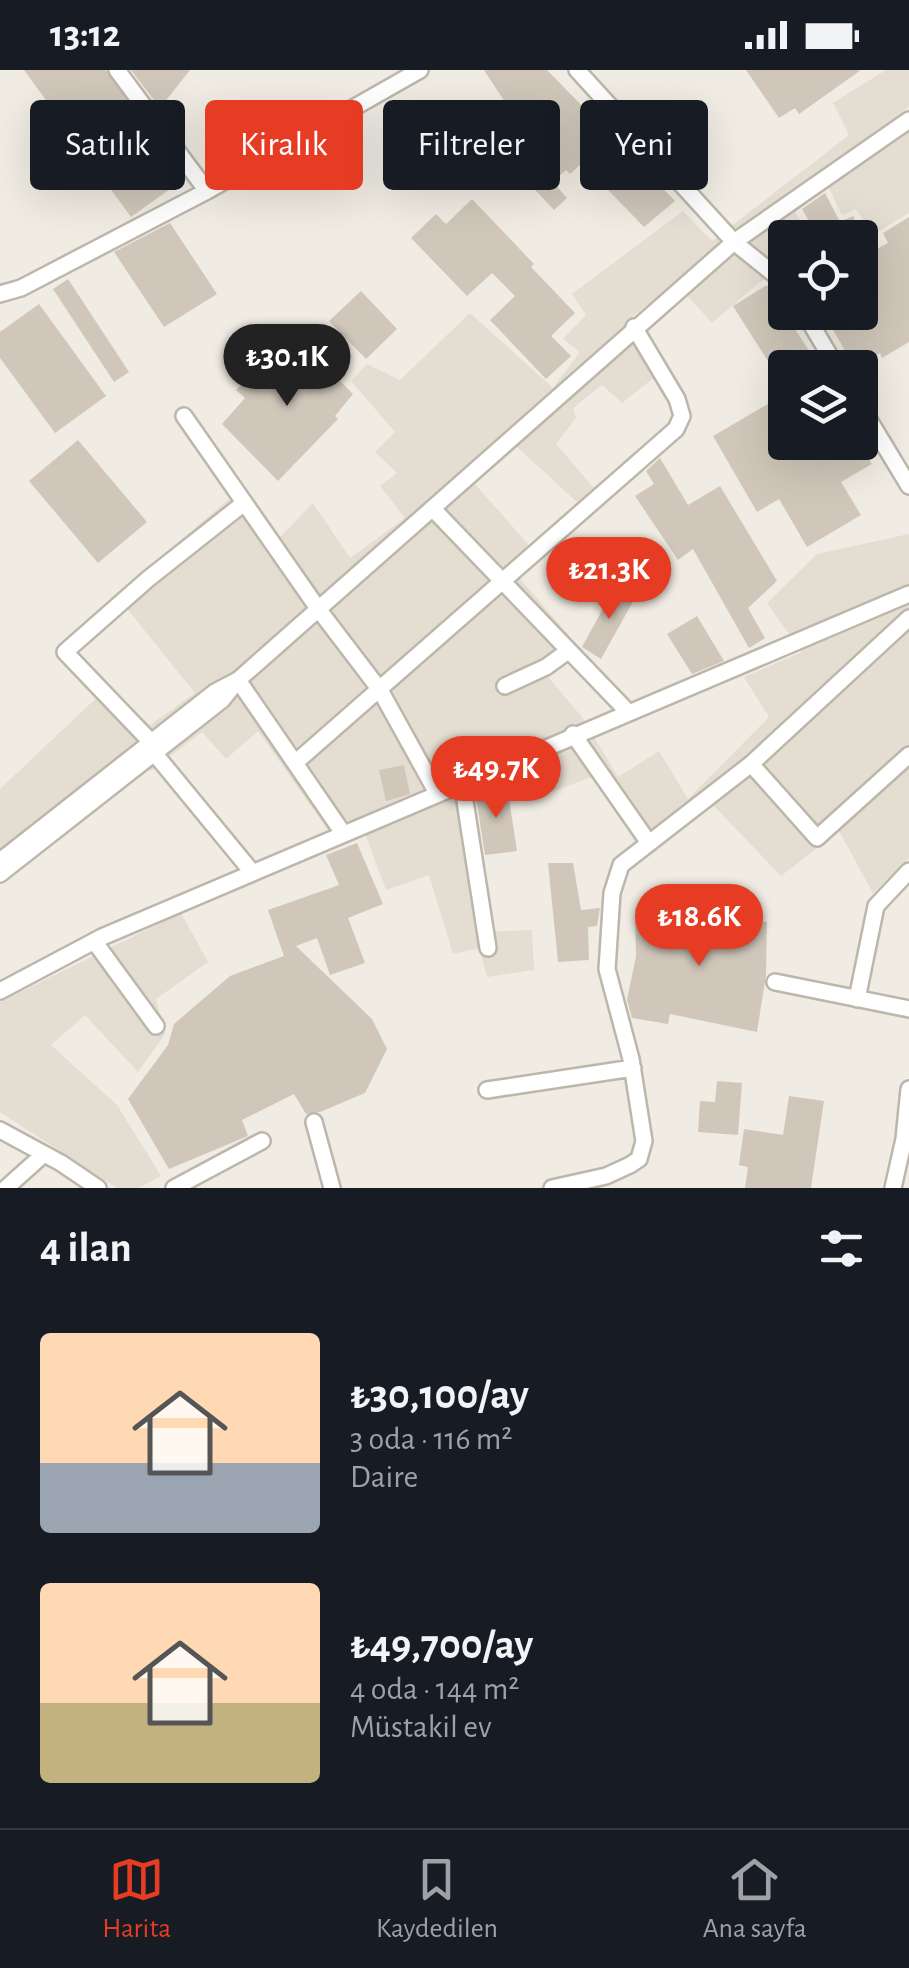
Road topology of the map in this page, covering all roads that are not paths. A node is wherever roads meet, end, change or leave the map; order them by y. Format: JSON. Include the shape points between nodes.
{"nodes":[{"id":1,"x":117,"y":70,"type":"edge"},
{"id":2,"x":420,"y":70,"type":"edge"},
{"id":3,"x":577,"y":70,"type":"edge"},
{"id":4,"x":909,"y":120,"type":"edge"},
{"id":5,"x":206,"y":191,"type":"junction"},
{"id":6,"x":734,"y":242,"type":"junction"},
{"id":7,"x":768,"y":269,"type":"edge"},
{"id":8,"x":0,"y":294,"type":"edge"},
{"id":9,"x":634,"y":327,"type":"junction"},
{"id":10,"x":184,"y":416,"type":"dead end"},
{"id":11,"x":878,"y":435,"type":"edge"},
{"id":12,"x":909,"y":486,"type":"edge"},
{"id":13,"x":244,"y":503,"type":"junction"},
{"id":14,"x":434,"y":510,"type":"junction"},
{"id":15,"x":500,"y":581,"type":"junction"},
{"id":16,"x":909,"y":594,"type":"edge"},
{"id":17,"x":319,"y":610,"type":"junction"},
{"id":18,"x":909,"y":618,"type":"edge"},
{"id":19,"x":568,"y":650,"type":"junction"},
{"id":20,"x":238,"y":680,"type":"junction"},
{"id":21,"x":505,"y":686,"type":"dead end"},
{"id":22,"x":380,"y":690,"type":"junction"},
{"id":23,"x":628,"y":712,"type":"junction"},
{"id":24,"x":573,"y":734,"type":"junction"},
{"id":25,"x":153,"y":748,"type":"junction"},
{"id":26,"x":909,"y":755,"type":"edge"},
{"id":27,"x":295,"y":763,"type":"junction"},
{"id":28,"x":752,"y":764,"type":"junction"},
{"id":29,"x":462,"y":782,"type":"junction"},
{"id":30,"x":436,"y":793,"type":"junction"},
{"id":31,"x":343,"y":833,"type":"junction"},
{"id":32,"x":649,"y":843,"type":"junction"},
{"id":33,"x":0,"y":861,"type":"edge"},
{"id":34,"x":252,"y":872,"type":"junction"},
{"id":35,"x":0,"y":874,"type":"edge"},
{"id":36,"x":903,"y":876,"type":"edge"},
{"id":37,"x":94,"y":941,"type":"junction"},
{"id":38,"x":488,"y":948,"type":"dead end"},
{"id":39,"x":774,"y":982,"type":"dead end"},
{"id":40,"x":0,"y":991,"type":"edge"},
{"id":41,"x":857,"y":999,"type":"junction"},
{"id":42,"x":909,"y":1009,"type":"edge"},
{"id":43,"x":156,"y":1026,"type":"dead end"},
{"id":44,"x":633,"y":1068,"type":"junction"},
{"id":45,"x":909,"y":1089,"type":"edge"},
{"id":46,"x":487,"y":1090,"type":"dead end"},
{"id":47,"x":314,"y":1122,"type":"dead end"},
{"id":48,"x":0,"y":1130,"type":"edge"},
{"id":49,"x":262,"y":1141,"type":"dead end"},
{"id":50,"x":44,"y":1154,"type":"junction"},
{"id":51,"x":6,"y":1188,"type":"edge"},
{"id":52,"x":98,"y":1188,"type":"edge"},
{"id":53,"x":174,"y":1188,"type":"edge"},
{"id":54,"x":332,"y":1188,"type":"edge"},
{"id":55,"x":552,"y":1188,"type":"edge"},
{"id":56,"x":893,"y":1188,"type":"edge"}],
"edges":[{"from":1,"to":5,"type":"street"},
{"from":2,"to":5,"type":"street"},
{"from":3,"to":6,"type":"street"},
{"from":4,"to":6,"type":"street"},
{"from":5,"to":8,"type":"street"},
{"from":6,"to":7,"type":"street"},
{"from":6,"to":9,"type":"street"},
{"from":9,"to":14,"type":"street"},
{"from":9,"to":15,"type":"street","via":[[677,399],[682,416],[676,429]]},
{"from":10,"to":13,"type":"street"},
{"from":11,"to":12,"type":"street"},
{"from":13,"to":17,"type":"street"},
{"from":13,"to":25,"type":"street","via":[[65,652]]},
{"from":14,"to":15,"type":"street"},
{"from":14,"to":17,"type":"street"},
{"from":15,"to":19,"type":"street"},
{"from":15,"to":22,"type":"street"},
{"from":16,"to":23,"type":"street"},
{"from":17,"to":20,"type":"street"},
{"from":17,"to":22,"type":"street"},
{"from":18,"to":28,"type":"street"},
{"from":19,"to":21,"type":"street"},
{"from":19,"to":23,"type":"street"},
{"from":20,"to":25,"type":"street","via":[[222,700]]},
{"from":20,"to":27,"type":"street"},
{"from":22,"to":27,"type":"street"},
{"from":22,"to":30,"type":"street"},
{"from":23,"to":24,"type":"street"},
{"from":24,"to":29,"type":"street"},
{"from":24,"to":32,"type":"street"},
{"from":25,"to":33,"type":"street"},
{"from":25,"to":34,"type":"street"},
{"from":25,"to":35,"type":"street"},
{"from":26,"to":28,"type":"street","via":[[817,838]]},
{"from":27,"to":31,"type":"street"},
{"from":28,"to":32,"type":"street"},
{"from":29,"to":30,"type":"street"},
{"from":29,"to":38,"type":"street"},
{"from":30,"to":31,"type":"street"},
{"from":31,"to":34,"type":"street"},
{"from":32,"to":44,"type":"street","via":[[621,864],[609,924],[607,968]]},
{"from":34,"to":37,"type":"street"},
{"from":36,"to":41,"type":"street","via":[[876,906]]},
{"from":37,"to":40,"type":"street"},
{"from":37,"to":43,"type":"street"},
{"from":39,"to":41,"type":"street"},
{"from":41,"to":42,"type":"street"},
{"from":44,"to":46,"type":"street"},
{"from":44,"to":55,"type":"street","via":[[644,1141],[639,1159],[606,1176]]},
{"from":45,"to":56,"type":"street"},
{"from":47,"to":54,"type":"street"},
{"from":48,"to":50,"type":"street"},
{"from":49,"to":53,"type":"street"},
{"from":50,"to":51,"type":"street"},
{"from":50,"to":52,"type":"street"}]}
